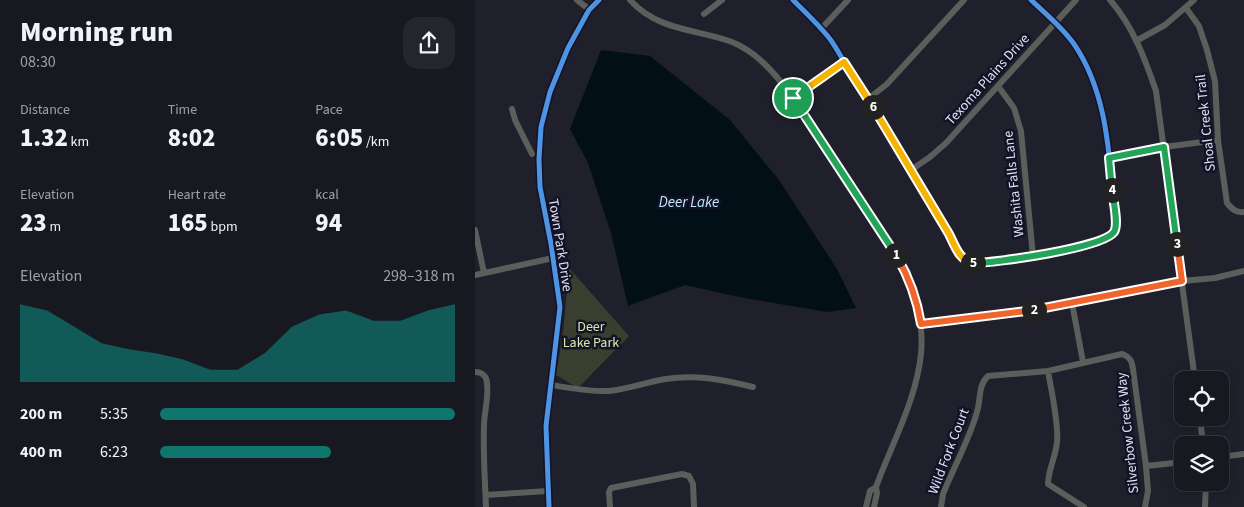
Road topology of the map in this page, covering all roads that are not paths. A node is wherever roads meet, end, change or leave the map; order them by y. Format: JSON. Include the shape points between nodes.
{"nodes":[{"id":1,"x":577,"y":0,"type":"edge"},
{"id":2,"x":599,"y":0,"type":"edge"},
{"id":3,"x":630,"y":0,"type":"edge"},
{"id":4,"x":722,"y":0,"type":"edge"},
{"id":5,"x":793,"y":0,"type":"edge"},
{"id":6,"x":848,"y":0,"type":"edge"},
{"id":7,"x":964,"y":0,"type":"edge"},
{"id":8,"x":1031,"y":0,"type":"edge"},
{"id":9,"x":1076,"y":0,"type":"edge"},
{"id":10,"x":1110,"y":0,"type":"edge"},
{"id":11,"x":1194,"y":0,"type":"edge"},
{"id":12,"x":1186,"y":8,"type":"junction"},
{"id":13,"x":590,"y":10,"type":"junction"},
{"id":14,"x":705,"y":14,"type":"dead end"},
{"id":15,"x":1055,"y":23,"type":"junction"},
{"id":16,"x":821,"y":29,"type":"junction"},
{"id":17,"x":1136,"y":41,"type":"junction"},
{"id":18,"x":844,"y":62,"type":"junction"},
{"id":19,"x":998,"y":86,"type":"junction"},
{"id":20,"x":793,"y":98,"type":"junction"},
{"id":21,"x":868,"y":99,"type":"junction"},
{"id":22,"x":513,"y":110,"type":"dead end"},
{"id":23,"x":1218,"y":140,"type":"junction"},
{"id":24,"x":1164,"y":147,"type":"junction"},
{"id":25,"x":533,"y":154,"type":"dead end"},
{"id":26,"x":1109,"y":158,"type":"junction"},
{"id":27,"x":911,"y":170,"type":"junction"},
{"id":28,"x":1244,"y":212,"type":"edge"},
{"id":29,"x":475,"y":230,"type":"edge"},
{"id":30,"x":1033,"y":256,"type":"junction"},
{"id":31,"x":553,"y":258,"type":"junction"},
{"id":32,"x":1244,"y":271,"type":"edge"},
{"id":33,"x":483,"y":273,"type":"junction"},
{"id":34,"x":475,"y":275,"type":"edge"},
{"id":35,"x":1182,"y":281,"type":"junction"},
{"id":36,"x":1072,"y":304,"type":"junction"},
{"id":37,"x":921,"y":324,"type":"junction"},
{"id":38,"x":1083,"y":362,"type":"junction"},
{"id":39,"x":1048,"y":371,"type":"junction"},
{"id":40,"x":1194,"y":371,"type":"edge"},
{"id":41,"x":475,"y":372,"type":"edge"},
{"id":42,"x":551,"y":385,"type":"junction"},
{"id":43,"x":753,"y":387,"type":"dead end"},
{"id":44,"x":1244,"y":454,"type":"edge"},
{"id":45,"x":1229,"y":456,"type":"edge"},
{"id":46,"x":1174,"y":463,"type":"edge"},
{"id":47,"x":1146,"y":466,"type":"junction"},
{"id":48,"x":876,"y":487,"type":"junction"},
{"id":49,"x":547,"y":491,"type":"junction"},
{"id":50,"x":1206,"y":491,"type":"edge"},
{"id":51,"x":486,"y":495,"type":"junction"},
{"id":52,"x":486,"y":507,"type":"edge"},
{"id":53,"x":549,"y":507,"type":"edge"},
{"id":54,"x":610,"y":507,"type":"edge"},
{"id":55,"x":694,"y":507,"type":"edge"},
{"id":56,"x":866,"y":507,"type":"edge"},
{"id":57,"x":874,"y":507,"type":"edge"},
{"id":58,"x":941,"y":507,"type":"edge"},
{"id":59,"x":1084,"y":507,"type":"edge"},
{"id":60,"x":1145,"y":507,"type":"edge"},
{"id":61,"x":1205,"y":507,"type":"edge"}],
"edges":[{"from":1,"to":13,"type":"street"},
{"from":2,"to":13,"type":"street","name":"Town Park Drive"},
{"from":3,"to":20,"type":"street","via":[[652,19],[733,43],[748,51],[776,75]]},
{"from":4,"to":14,"type":"street"},
{"from":5,"to":16,"type":"street"},
{"from":6,"to":16,"type":"street"},
{"from":7,"to":21,"type":"street","via":[[887,84]]},
{"from":8,"to":15,"type":"street"},
{"from":9,"to":15,"type":"street","name":"Texoma Plains Drive"},
{"from":10,"to":17,"type":"street"},
{"from":11,"to":12,"type":"street"},
{"from":12,"to":17,"type":"street","via":[[1165,25]]},
{"from":12,"to":23,"type":"street","name":"Shoal Creek Trail","via":[[1199,26],[1215,81]]},
{"from":13,"to":31,"type":"street","name":"Town Park Drive","via":[[568,48],[550,92],[541,127],[540,187]]},
{"from":15,"to":19,"type":"street","name":"Texoma Plains Drive"},
{"from":15,"to":26,"type":"street","via":[[1073,43],[1093,79],[1104,116]]},
{"from":16,"to":18,"type":"street"},
{"from":17,"to":24,"type":"street","via":[[1156,91]]},
{"from":18,"to":20,"type":"street"},
{"from":18,"to":21,"type":"street"},
{"from":19,"to":27,"type":"street","name":"Texoma Plains Drive","via":[[946,143]]},
{"from":19,"to":30,"type":"street","name":"Washita Falls Lane","via":[[1014,108],[1021,131]]},
{"from":20,"to":37,"type":"street","via":[[902,264],[915,295]]},
{"from":21,"to":27,"type":"street"},
{"from":22,"to":25,"type":"street"},
{"from":23,"to":24,"type":"street"},
{"from":23,"to":28,"type":"street","name":"Shoal Creek Trail","via":[[1227,203],[1239,213]]},
{"from":24,"to":26,"type":"street"},
{"from":24,"to":35,"type":"street"},
{"from":26,"to":30,"type":"street","via":[[1115,230],[1103,240]]},
{"from":27,"to":30,"type":"street","via":[[963,258],[977,263]]},
{"from":29,"to":33,"type":"street"},
{"from":31,"to":33,"type":"street"},
{"from":31,"to":42,"type":"street","name":"Town Park Drive","via":[[560,307]]},
{"from":32,"to":35,"type":"street"},
{"from":33,"to":34,"type":"street"},
{"from":35,"to":36,"type":"street"},
{"from":35,"to":40,"type":"street"},
{"from":36,"to":37,"type":"street"},
{"from":36,"to":38,"type":"street"},
{"from":37,"to":48,"type":"street","via":[[921,354],[911,401]]},
{"from":38,"to":39,"type":"street"},
{"from":38,"to":47,"type":"street","name":"Silverbow Creek Way","via":[[1122,354],[1132,362]]},
{"from":39,"to":58,"type":"street","name":"Wild Fork Court","via":[[988,376],[984,380],[977,411],[943,494]]},
{"from":39,"to":59,"type":"street","via":[[1058,439],[1048,484]]},
{"from":41,"to":51,"type":"street","via":[[484,375],[487,384],[483,456]]},
{"from":42,"to":43,"type":"street","via":[[610,391],[691,377],[718,378]]},
{"from":42,"to":49,"type":"street","name":"Town Park Drive","via":[[546,426]]},
{"from":44,"to":45,"type":"street"},
{"from":46,"to":47,"type":"street"},
{"from":47,"to":60,"type":"street","name":"Silverbow Creek Way","via":[[1148,490]]},
{"from":48,"to":56,"type":"street","via":[[870,491]]},
{"from":48,"to":57,"type":"street"},
{"from":49,"to":51,"type":"street"},
{"from":49,"to":53,"type":"street","name":"Town Park Drive"},
{"from":50,"to":61,"type":"street"},
{"from":51,"to":52,"type":"street"},
{"from":54,"to":55,"type":"street","via":[[611,488],[682,474],[689,476],[693,484]]}]}
